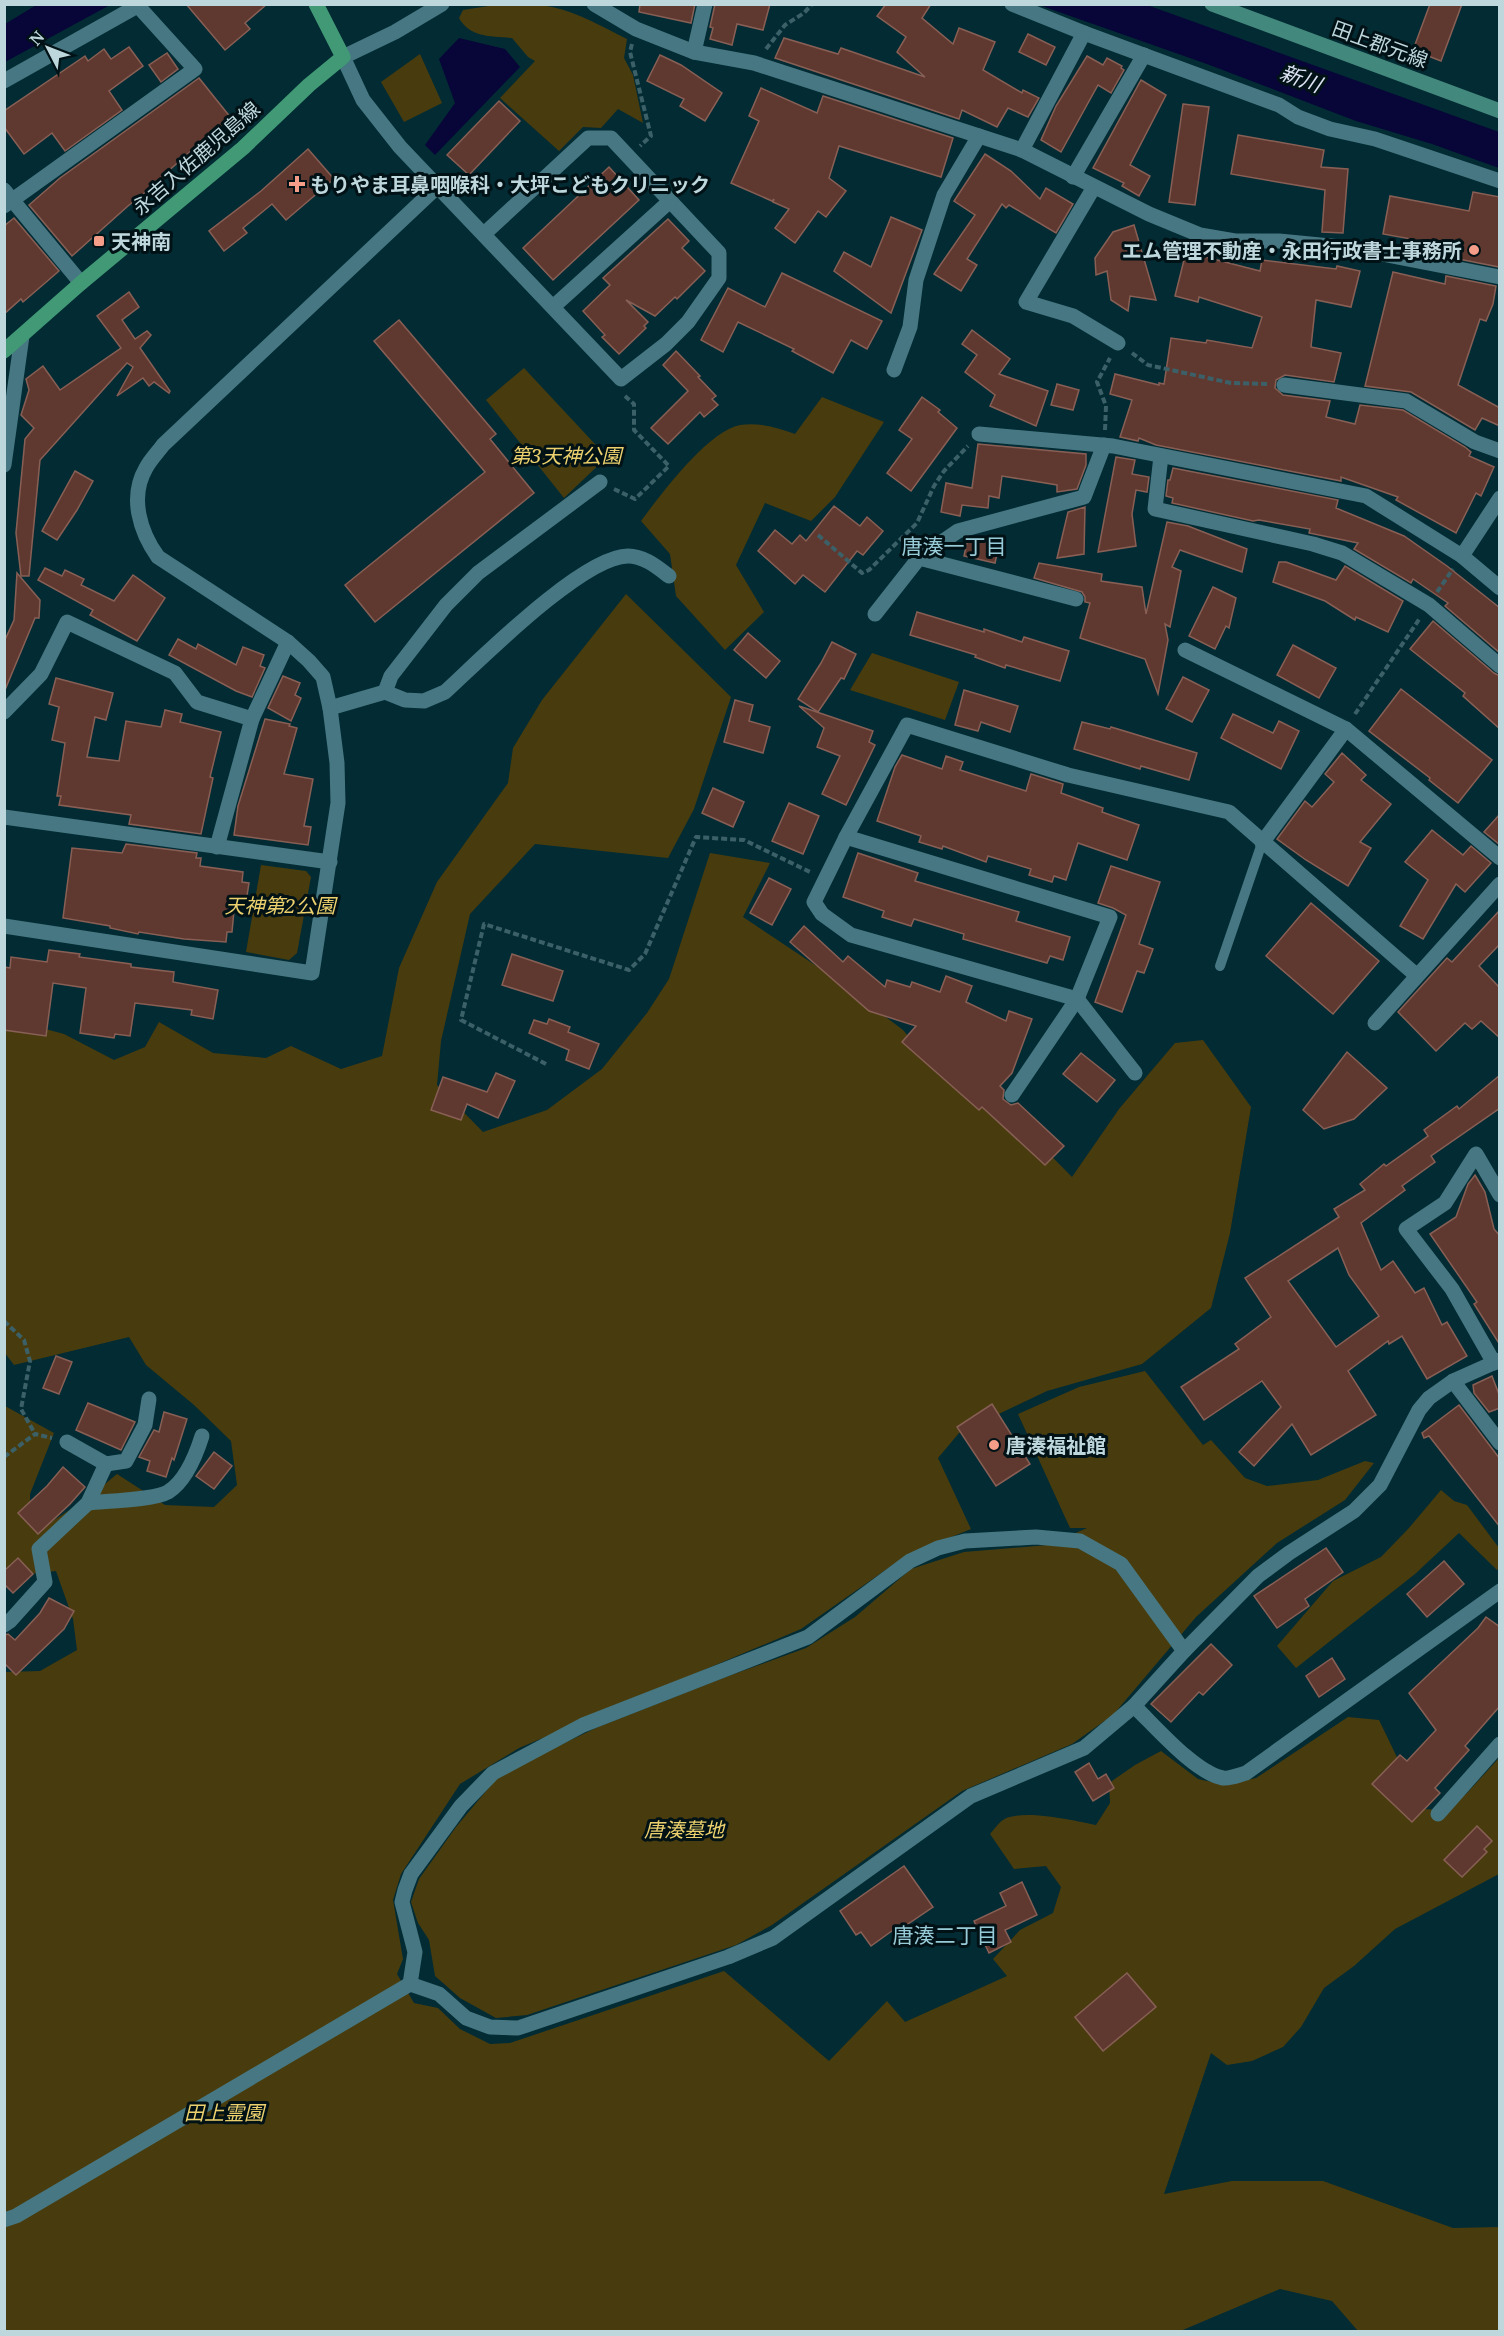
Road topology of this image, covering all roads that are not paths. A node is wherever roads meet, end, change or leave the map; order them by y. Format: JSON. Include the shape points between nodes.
{"nodes":[{"id":1,"x":315,"y":4,"type":"edge"},
{"id":2,"x":442,"y":4,"type":"edge"},
{"id":3,"x":594,"y":4,"type":"edge"},
{"id":4,"x":705,"y":4,"type":"edge"},
{"id":5,"x":1012,"y":4,"type":"edge"},
{"id":6,"x":1212,"y":4,"type":"edge"},
{"id":7,"x":139,"y":5,"type":"edge"},
{"id":8,"x":1084,"y":33,"type":"junction"},
{"id":9,"x":694,"y":52,"type":"junction"},
{"id":10,"x":1144,"y":55,"type":"junction"},
{"id":11,"x":343,"y":57,"type":"junction"},
{"id":12,"x":4,"y":81,"type":"edge"},
{"id":13,"x":1500,"y":111,"type":"edge"},
{"id":14,"x":979,"y":136,"type":"junction"},
{"id":15,"x":1022,"y":150,"type":"junction"},
{"id":16,"x":1073,"y":177,"type":"junction"},
{"id":17,"x":1500,"y":181,"type":"edge"},
{"id":18,"x":439,"y":185,"type":"junction"},
{"id":19,"x":1094,"y":188,"type":"junction"},
{"id":20,"x":7,"y":199,"type":"edge"},
{"id":21,"x":670,"y":201,"type":"junction"},
{"id":22,"x":484,"y":234,"type":"junction"},
{"id":23,"x":1500,"y":277,"type":"edge"},
{"id":24,"x":81,"y":283,"type":"junction"},
{"id":25,"x":553,"y":307,"type":"junction"},
{"id":26,"x":22,"y":336,"type":"junction"},
{"id":27,"x":1118,"y":343,"type":"road end"},
{"id":28,"x":4,"y":351,"type":"edge"},
{"id":29,"x":894,"y":370,"type":"dead end"},
{"id":30,"x":1284,"y":385,"type":"road end"},
{"id":31,"x":979,"y":434,"type":"road end"},
{"id":32,"x":1104,"y":446,"type":"junction"},
{"id":33,"x":1500,"y":451,"type":"edge"},
{"id":34,"x":1161,"y":456,"type":"junction"},
{"id":35,"x":4,"y":465,"type":"edge"},
{"id":36,"x":600,"y":482,"type":"road end"},
{"id":37,"x":1500,"y":498,"type":"edge"},
{"id":38,"x":1462,"y":556,"type":"junction"},
{"id":39,"x":919,"y":558,"type":"junction"},
{"id":40,"x":669,"y":576,"type":"dead end"},
{"id":41,"x":1500,"y":588,"type":"edge"},
{"id":42,"x":1076,"y":599,"type":"dead end"},
{"id":43,"x":875,"y":614,"type":"dead end"},
{"id":44,"x":288,"y":642,"type":"junction"},
{"id":45,"x":1185,"y":650,"type":"dead end"},
{"id":46,"x":1500,"y":666,"type":"edge"},
{"id":47,"x":385,"y":692,"type":"junction"},
{"id":48,"x":330,"y":708,"type":"junction"},
{"id":49,"x":4,"y":712,"type":"edge"},
{"id":50,"x":252,"y":718,"type":"junction"},
{"id":51,"x":1346,"y":729,"type":"junction"},
{"id":52,"x":4,"y":817,"type":"edge"},
{"id":53,"x":846,"y":837,"type":"junction"},
{"id":54,"x":1262,"y":843,"type":"junction"},
{"id":55,"x":217,"y":847,"type":"junction"},
{"id":56,"x":1500,"y":858,"type":"edge"},
{"id":57,"x":330,"y":862,"type":"junction"},
{"id":58,"x":1500,"y":884,"type":"edge"},
{"id":59,"x":4,"y":926,"type":"edge"},
{"id":60,"x":1220,"y":966,"type":"dead end"},
{"id":61,"x":1416,"y":975,"type":"junction"},
{"id":62,"x":1077,"y":999,"type":"junction"},
{"id":63,"x":1375,"y":1023,"type":"dead end"},
{"id":64,"x":1136,"y":1073,"type":"dead end"},
{"id":65,"x":1012,"y":1095,"type":"dead end"},
{"id":66,"x":1500,"y":1196,"type":"edge"},
{"id":67,"x":1497,"y":1362,"type":"edge"},
{"id":68,"x":1453,"y":1381,"type":"junction"},
{"id":69,"x":149,"y":1399,"type":"dead end"},
{"id":70,"x":202,"y":1436,"type":"dead end"},
{"id":71,"x":67,"y":1442,"type":"road end"},
{"id":72,"x":1500,"y":1443,"type":"edge"},
{"id":73,"x":106,"y":1464,"type":"junction"},
{"id":74,"x":88,"y":1503,"type":"junction"},
{"id":75,"x":1500,"y":1592,"type":"edge"},
{"id":76,"x":4,"y":1625,"type":"edge"},
{"id":77,"x":1184,"y":1651,"type":"junction"},
{"id":78,"x":1134,"y":1706,"type":"junction"},
{"id":79,"x":1500,"y":1744,"type":"edge"},
{"id":80,"x":1438,"y":1814,"type":"dead end"},
{"id":81,"x":410,"y":1984,"type":"junction"},
{"id":82,"x":4,"y":2220,"type":"edge"}],
"edges":[{"from":1,"to":11,"type":"main road"},
{"from":2,"to":11,"type":"street"},
{"from":3,"to":9,"type":"street","via":[[636,29]]},
{"from":4,"to":9,"type":"street"},
{"from":5,"to":8,"type":"street"},
{"from":6,"to":13,"type":"street","name":"田上郡元線"},
{"from":7,"to":12,"type":"street"},
{"from":7,"to":20,"type":"street","via":[[195,69]]},
{"from":8,"to":10,"type":"street"},
{"from":8,"to":15,"type":"street"},
{"from":9,"to":14,"type":"street","via":[[754,63]]},
{"from":10,"to":16,"type":"street"},
{"from":10,"to":17,"type":"street","via":[[1279,105],[1330,129],[1375,139]]},
{"from":11,"to":18,"type":"street","via":[[368,106],[400,147]]},
{"from":11,"to":24,"type":"main road","name":"永吉入佐鹿児島線","via":[[243,148]]},
{"from":14,"to":15,"type":"street"},
{"from":14,"to":29,"type":"street","via":[[944,195],[916,280],[910,327]]},
{"from":15,"to":16,"type":"street"},
{"from":16,"to":19,"type":"street"},
{"from":18,"to":22,"type":"street"},
{"from":18,"to":44,"type":"street","via":[[163,445],[145,469],[138,495],[140,522],[158,557]]},
{"from":19,"to":23,"type":"street","via":[[1200,235],[1236,242],[1279,241],[1351,248]]},
{"from":19,"to":27,"type":"street","via":[[1026,302],[1073,316]]},
{"from":20,"to":24,"type":"street"},
{"from":21,"to":22,"type":"street","via":[[611,138],[588,138]]},
{"from":21,"to":25,"type":"street"},
{"from":21,"to":25,"type":"street","via":[[719,254],[719,278],[688,322],[666,344],[621,379]]},
{"from":22,"to":25,"type":"street"},
{"from":24,"to":26,"type":"main road","name":"永吉入佐鹿児島線"},
{"from":26,"to":28,"type":"main road","name":"永吉入佐鹿児島線"},
{"from":26,"to":35,"type":"street"},
{"from":30,"to":33,"type":"street","via":[[1406,401],[1474,442]]},
{"from":31,"to":32,"type":"street"},
{"from":32,"to":34,"type":"street"},
{"from":32,"to":39,"type":"street","via":[[1084,497],[958,531]]},
{"from":34,"to":38,"type":"street","via":[[1366,496]]},
{"from":34,"to":46,"type":"street","via":[[1155,509],[1342,553],[1429,605]]},
{"from":36,"to":47,"type":"street","via":[[478,573],[446,604],[391,676]]},
{"from":37,"to":38,"type":"street"},
{"from":38,"to":41,"type":"street"},
{"from":39,"to":42,"type":"street"},
{"from":39,"to":43,"type":"street"},
{"from":40,"to":47,"type":"street","via":[[652,562],[629,556],[606,560],[552,595],[445,692],[424,701],[405,700]]},
{"from":44,"to":48,"type":"street","via":[[322,677]]},
{"from":44,"to":50,"type":"street"},
{"from":45,"to":51,"type":"street"},
{"from":47,"to":48,"type":"street"},
{"from":48,"to":57,"type":"street","via":[[338,803]]},
{"from":49,"to":50,"type":"street","via":[[41,674],[67,622],[176,673],[197,702]]},
{"from":50,"to":55,"type":"street"},
{"from":51,"to":54,"type":"street"},
{"from":51,"to":56,"type":"street"},
{"from":52,"to":55,"type":"street"},
{"from":53,"to":54,"type":"street","via":[[908,725],[1068,775],[1229,812]]},
{"from":53,"to":62,"type":"street","via":[[814,902],[822,914],[851,935]]},
{"from":53,"to":62,"type":"street","via":[[1110,917]]},
{"from":54,"to":60,"type":"lane"},
{"from":54,"to":61,"type":"street"},
{"from":55,"to":57,"type":"street"},
{"from":57,"to":59,"type":"street","via":[[312,973]]},
{"from":58,"to":61,"type":"street"},
{"from":61,"to":63,"type":"street"},
{"from":62,"to":64,"type":"street"},
{"from":62,"to":65,"type":"street"},
{"from":66,"to":67,"type":"street","via":[[1476,1154],[1445,1203],[1406,1228],[1452,1289]]},
{"from":67,"to":68,"type":"street"},
{"from":68,"to":72,"type":"street"},
{"from":68,"to":77,"type":"street","via":[[1419,1410],[1380,1485],[1354,1511],[1258,1576]]},
{"from":69,"to":73,"type":"street","via":[[145,1425],[126,1461]]},
{"from":70,"to":74,"type":"street","via":[[184,1476],[168,1492]]},
{"from":71,"to":73,"type":"street"},
{"from":73,"to":74,"type":"street"},
{"from":74,"to":76,"type":"street","via":[[39,1549],[45,1582]]},
{"from":75,"to":78,"type":"street","via":[[1246,1773],[1225,1779],[1211,1774],[1196,1765]]},
{"from":77,"to":78,"type":"street"},
{"from":77,"to":81,"type":"street","via":[[1121,1564],[1080,1541],[1036,1537],[965,1541],[938,1548],[909,1561],[808,1637],[583,1725],[493,1773],[461,1806],[411,1874],[402,1902],[415,1952]]},
{"from":78,"to":81,"type":"street","via":[[1084,1748],[971,1796],[773,1938],[728,1957],[518,2028],[490,2027],[466,2018],[439,1994]]},
{"from":79,"to":80,"type":"street"},
{"from":81,"to":82,"type":"street"}]}
